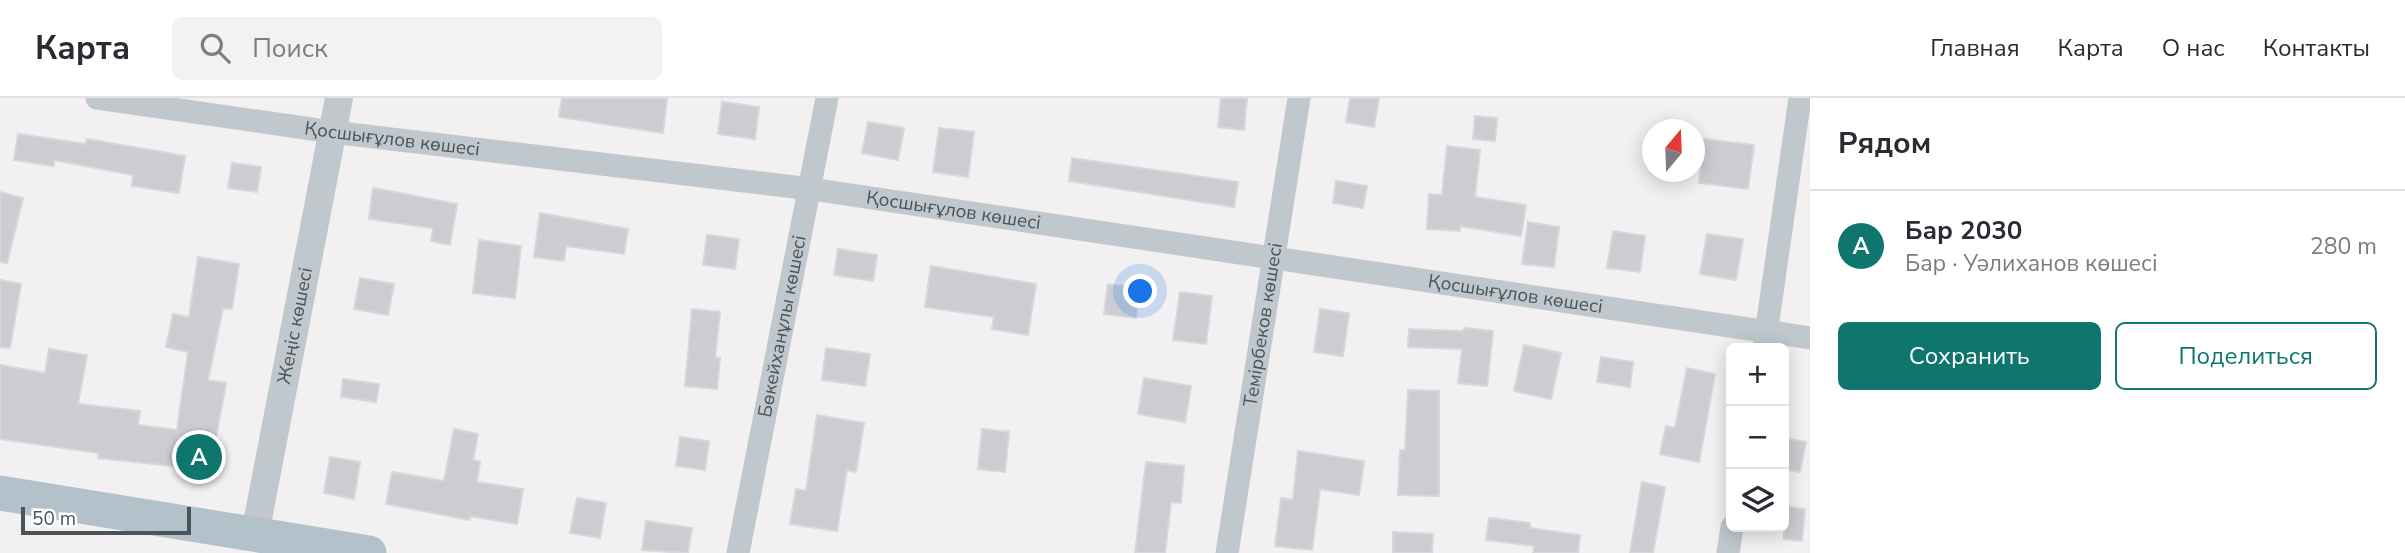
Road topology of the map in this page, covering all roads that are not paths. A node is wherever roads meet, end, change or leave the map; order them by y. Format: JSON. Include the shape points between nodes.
{"nodes":[{"id":1,"x":97,"y":98,"type":"edge"},
{"id":2,"x":339,"y":98,"type":"edge"},
{"id":3,"x":827,"y":98,"type":"edge"},
{"id":4,"x":1299,"y":98,"type":"edge"},
{"id":5,"x":1800,"y":98,"type":"edge"},
{"id":6,"x":332,"y":132,"type":"junction"},
{"id":7,"x":811,"y":189,"type":"junction"},
{"id":8,"x":1273,"y":256,"type":"junction"},
{"id":9,"x":1810,"y":338,"type":"edge"},
{"id":10,"x":1765,"y":340,"type":"edge"},
{"id":11,"x":0,"y":493,"type":"edge"},
{"id":12,"x":1731,"y":532,"type":"edge"},
{"id":13,"x":252,"y":544,"type":"edge"},
{"id":14,"x":369,"y":553,"type":"edge"},
{"id":15,"x":738,"y":553,"type":"edge"},
{"id":16,"x":1227,"y":553,"type":"edge"},
{"id":17,"x":1728,"y":553,"type":"edge"}],
"edges":[{"from":1,"to":6,"type":"street","name":"Қосшығұлов көшесі"},
{"from":2,"to":6,"type":"street","name":"Жеңіс көшесі"},
{"from":3,"to":7,"type":"street","name":"Бөкейханұлы көшесі"},
{"from":4,"to":8,"type":"street","name":"Темірбеков көшесі"},
{"from":5,"to":10,"type":"street"},
{"from":6,"to":7,"type":"street","name":"Қосшығұлов көшесі"},
{"from":6,"to":13,"type":"street","name":"Жеңіс көшесі"},
{"from":7,"to":8,"type":"street","name":"Қосшығұлов көшесі"},
{"from":7,"to":15,"type":"street","name":"Бөкейханұлы көшесі"},
{"from":8,"to":10,"type":"street","name":"Қосшығұлов көшесі"},
{"from":8,"to":16,"type":"street","name":"Темірбеков көшесі"},
{"from":9,"to":10,"type":"street","name":"Қосшығұлов көшесі"},
{"from":11,"to":13,"type":"main road"},
{"from":12,"to":17,"type":"street"},
{"from":13,"to":14,"type":"main road"}]}
